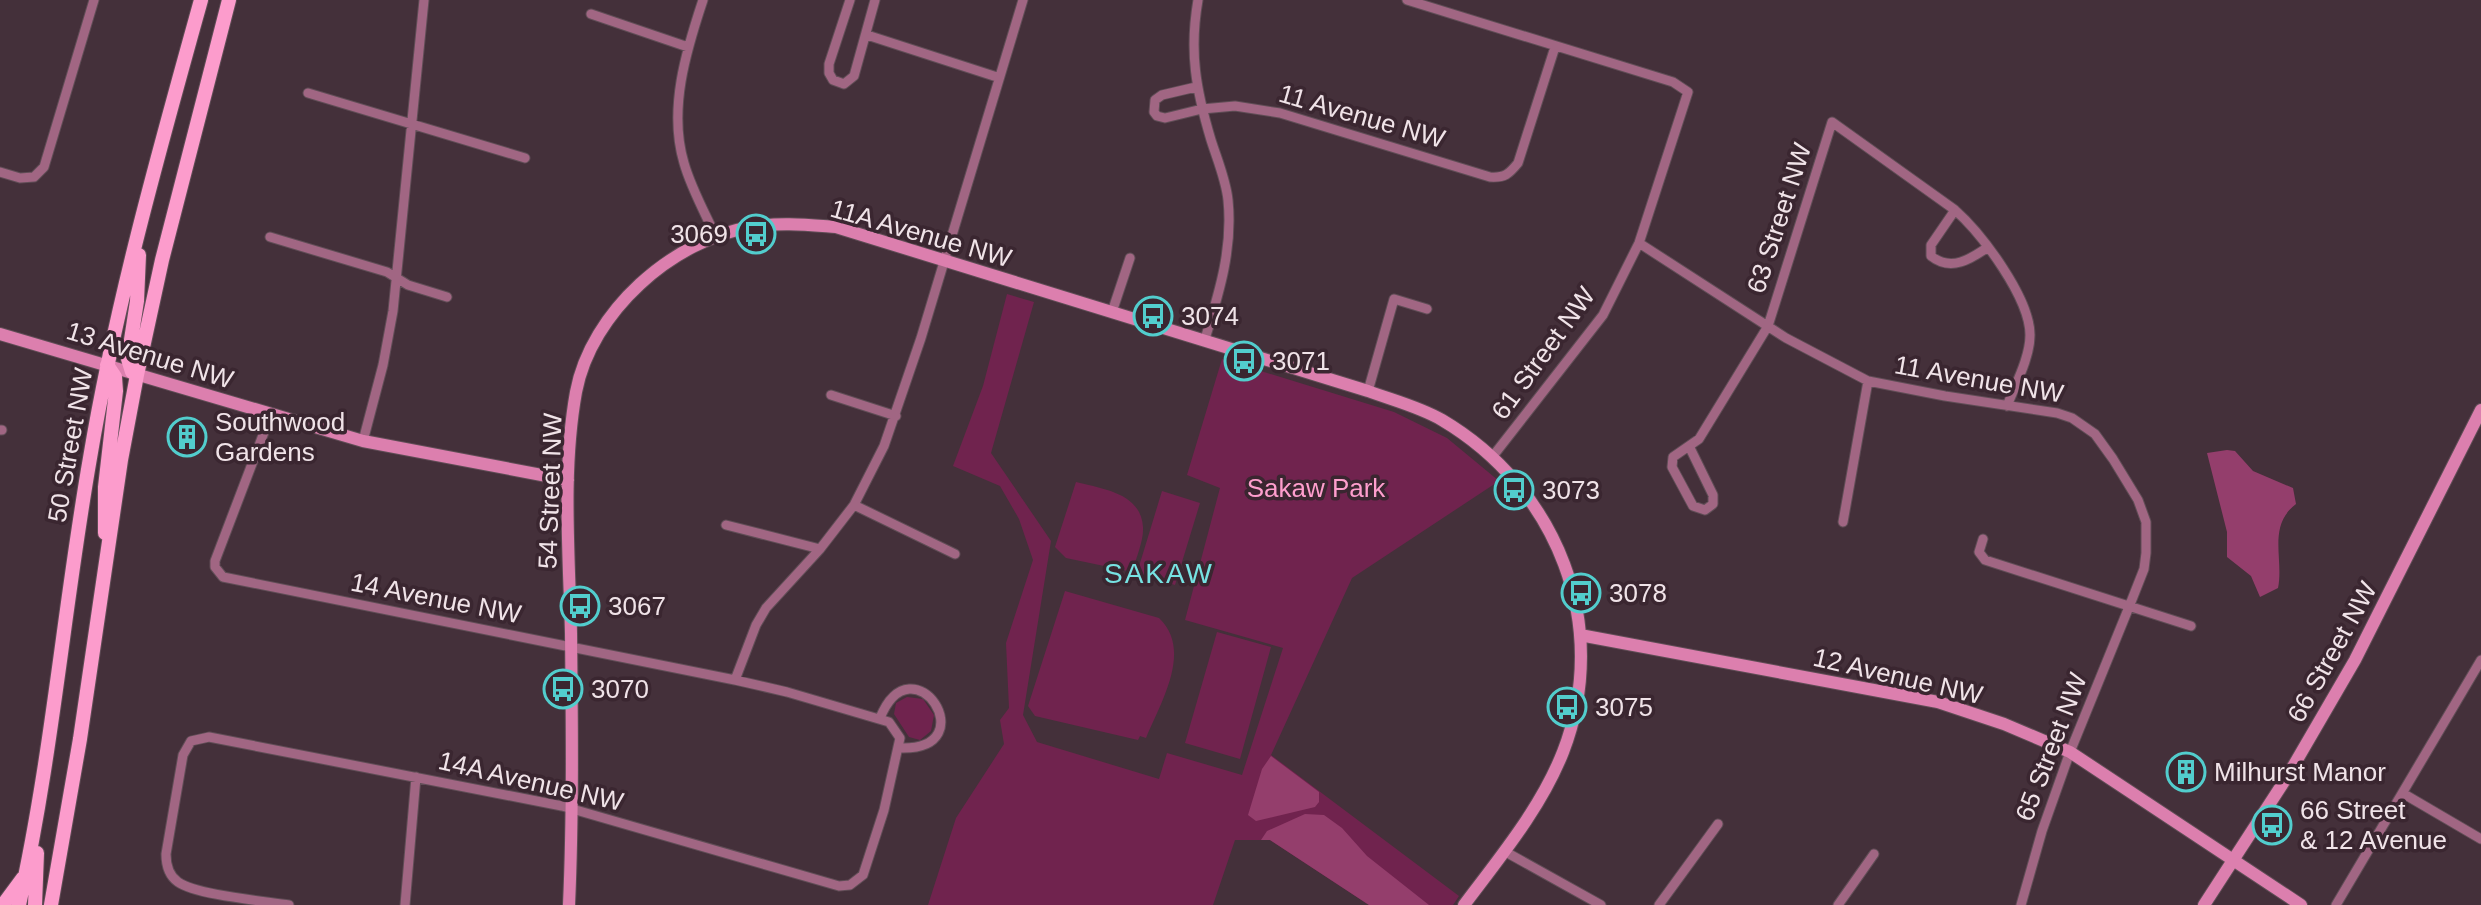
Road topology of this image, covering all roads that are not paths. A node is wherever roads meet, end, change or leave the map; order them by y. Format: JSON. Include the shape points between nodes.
{"nodes":[{"id":1,"x":94,"y":0,"type":"edge"},
{"id":2,"x":201,"y":0,"type":"edge"},
{"id":3,"x":229,"y":0,"type":"edge"},
{"id":4,"x":424,"y":0,"type":"edge"},
{"id":5,"x":703,"y":0,"type":"edge"},
{"id":6,"x":850,"y":0,"type":"edge"},
{"id":7,"x":875,"y":0,"type":"edge"},
{"id":8,"x":1023,"y":0,"type":"edge"},
{"id":9,"x":1198,"y":0,"type":"edge"},
{"id":10,"x":1407,"y":0,"type":"edge"},
{"id":11,"x":591,"y":14,"type":"dead end"},
{"id":12,"x":867,"y":35,"type":"junction"},
{"id":13,"x":688,"y":47,"type":"junction"},
{"id":14,"x":1555,"y":47,"type":"junction"},
{"id":15,"x":997,"y":77,"type":"junction"},
{"id":16,"x":1196,"y":87,"type":"junction"},
{"id":17,"x":308,"y":93,"type":"dead end"},
{"id":18,"x":1202,"y":109,"type":"junction"},
{"id":19,"x":411,"y":124,"type":"junction"},
{"id":20,"x":525,"y":158,"type":"dead end"},
{"id":21,"x":0,"y":172,"type":"edge"},
{"id":22,"x":1955,"y":210,"type":"junction"},
{"id":23,"x":142,"y":215,"type":"junction"},
{"id":24,"x":270,"y":237,"type":"dead end"},
{"id":25,"x":716,"y":237,"type":"junction"},
{"id":26,"x":1639,"y":243,"type":"junction"},
{"id":27,"x":1988,"y":247,"type":"junction"},
{"id":28,"x":1130,"y":258,"type":"dead end"},
{"id":29,"x":944,"y":260,"type":"junction"},
{"id":30,"x":398,"y":278,"type":"junction"},
{"id":31,"x":447,"y":297,"type":"dead end"},
{"id":32,"x":1427,"y":309,"type":"dead end"},
{"id":33,"x":1112,"y":312,"type":"junction"},
{"id":34,"x":1768,"y":326,"type":"junction"},
{"id":35,"x":0,"y":334,"type":"edge"},
{"id":36,"x":1205,"y":339,"type":"junction"},
{"id":37,"x":107,"y":365,"type":"junction"},
{"id":38,"x":137,"y":375,"type":"junction"},
{"id":39,"x":1868,"y":381,"type":"junction"},
{"id":40,"x":1368,"y":391,"type":"junction"},
{"id":41,"x":831,"y":395,"type":"dead end"},
{"id":42,"x":2007,"y":406,"type":"junction"},
{"id":43,"x":2481,"y":410,"type":"edge"},
{"id":44,"x":271,"y":414,"type":"junction"},
{"id":45,"x":896,"y":416,"type":"junction"},
{"id":46,"x":363,"y":441,"type":"junction"},
{"id":47,"x":1690,"y":448,"type":"junction"},
{"id":48,"x":1493,"y":456,"type":"junction"},
{"id":49,"x":568,"y":480,"type":"junction"},
{"id":50,"x":2138,"y":500,"type":"joint"},
{"id":51,"x":854,"y":505,"type":"junction"},
{"id":52,"x":1843,"y":522,"type":"dead end"},
{"id":53,"x":726,"y":525,"type":"dead end"},
{"id":54,"x":1983,"y":539,"type":"dead end"},
{"id":55,"x":820,"y":549,"type":"junction"},
{"id":56,"x":955,"y":554,"type":"dead end"},
{"id":57,"x":107,"y":558,"type":"junction"},
{"id":58,"x":2129,"y":607,"type":"junction"},
{"id":59,"x":2191,"y":626,"type":"dead end"},
{"id":60,"x":1580,"y":635,"type":"junction"},
{"id":61,"x":571,"y":648,"type":"junction"},
{"id":62,"x":2480,"y":663,"type":"edge"},
{"id":63,"x":735,"y":680,"type":"junction"},
{"id":64,"x":884,"y":720,"type":"junction"},
{"id":65,"x":900,"y":748,"type":"junction"},
{"id":66,"x":2070,"y":752,"type":"junction"},
{"id":67,"x":416,"y":777,"type":"junction"},
{"id":68,"x":2404,"y":794,"type":"junction"},
{"id":69,"x":571,"y":809,"type":"junction"},
{"id":70,"x":38,"y":817,"type":"junction"},
{"id":71,"x":1718,"y":824,"type":"dead end"},
{"id":72,"x":64,"y":828,"type":"junction"},
{"id":73,"x":2481,"y":839,"type":"edge"},
{"id":74,"x":1504,"y":851,"type":"junction"},
{"id":75,"x":1874,"y":854,"type":"dead end"},
{"id":76,"x":2235,"y":861,"type":"junction"},
{"id":77,"x":26,"y":875,"type":"junction"},
{"id":78,"x":3,"y":905,"type":"edge"},
{"id":79,"x":19,"y":905,"type":"edge"},
{"id":80,"x":35,"y":905,"type":"edge"},
{"id":81,"x":51,"y":905,"type":"edge"},
{"id":82,"x":61,"y":905,"type":"edge"},
{"id":83,"x":289,"y":905,"type":"edge"},
{"id":84,"x":405,"y":905,"type":"edge"},
{"id":85,"x":569,"y":905,"type":"edge"},
{"id":86,"x":1464,"y":905,"type":"edge"},
{"id":87,"x":1601,"y":905,"type":"edge"},
{"id":88,"x":1659,"y":905,"type":"edge"},
{"id":89,"x":1838,"y":905,"type":"edge"},
{"id":90,"x":2021,"y":905,"type":"edge"},
{"id":91,"x":2204,"y":905,"type":"edge"},
{"id":92,"x":2301,"y":905,"type":"edge"},
{"id":93,"x":2336,"y":905,"type":"edge"}],
"edges":[{"from":1,"to":21,"type":"street","via":[[47,161],[34,177]]},
{"from":2,"to":23,"type":"main road","name":"50 Street NW"},
{"from":3,"to":38,"type":"main road","name":"50 Street NW"},
{"from":4,"to":19,"type":"street"},
{"from":5,"to":13,"type":"street"},
{"from":6,"to":12,"type":"street","via":[[829,64],[833,80],[844,84],[854,76]]},
{"from":7,"to":12,"type":"street"},
{"from":8,"to":15,"type":"street"},
{"from":9,"to":16,"type":"street"},
{"from":10,"to":14,"type":"street"},
{"from":11,"to":13,"type":"street"},
{"from":12,"to":15,"type":"street"},
{"from":13,"to":25,"type":"street","via":[[679,142]]},
{"from":14,"to":18,"type":"street","name":"11 Avenue NW","via":[[1518,163],[1508,175],[1490,177],[1280,113],[1235,106]]},
{"from":14,"to":26,"type":"street","name":"61 Street NW","via":[[1673,82],[1688,92]]},
{"from":15,"to":29,"type":"street"},
{"from":16,"to":18,"type":"street"},
{"from":16,"to":18,"type":"street","name":"11 Avenue NW","via":[[1162,95],[1155,100],[1154,112],[1165,118]]},
{"from":17,"to":19,"type":"street"},
{"from":18,"to":36,"type":"street","via":[[1230,223],[1227,267]]},
{"from":19,"to":20,"type":"street"},
{"from":19,"to":30,"type":"street"},
{"from":22,"to":27,"type":"street"},
{"from":22,"to":27,"type":"street","via":[[1931,245],[1931,256],[1962,263]]},
{"from":22,"to":34,"type":"street","name":"63 Street NW","via":[[1832,122]]},
{"from":23,"to":37,"type":"main road","name":"50 Street NW"},
{"from":23,"to":38,"type":"main road","via":[[128,359]]},
{"from":24,"to":30,"type":"street"},
{"from":25,"to":29,"type":"street","name":"11A Avenue NW","via":[[793,223],[836,227]]},
{"from":25,"to":49,"type":"street","name":"54 Street NW","via":[[641,282],[596,339],[577,388]]},
{"from":26,"to":34,"type":"street","name":"11 Avenue NW"},
{"from":26,"to":48,"type":"street","name":"61 Street NW","via":[[1603,315]]},
{"from":27,"to":42,"type":"street","via":[[2025,307],[2030,336]]},
{"from":28,"to":33,"type":"street"},
{"from":29,"to":33,"type":"street","name":"11A Avenue NW"},
{"from":29,"to":45,"type":"street"},
{"from":30,"to":31,"type":"street"},
{"from":30,"to":46,"type":"street"},
{"from":32,"to":40,"type":"street","via":[[1394,299]]},
{"from":33,"to":36,"type":"street","name":"11A Avenue NW"},
{"from":34,"to":39,"type":"street","name":"11 Avenue NW"},
{"from":34,"to":47,"type":"street"},
{"from":35,"to":37,"type":"street","name":"13 Avenue NW"},
{"from":36,"to":40,"type":"street","name":"11A Avenue NW"},
{"from":37,"to":38,"type":"street","name":"13 Avenue NW"},
{"from":37,"to":57,"type":"main road","via":[[116,391],[103,517]]},
{"from":37,"to":70,"type":"main road","name":"50 Street NW"},
{"from":38,"to":44,"type":"street","name":"13 Avenue NW"},
{"from":38,"to":57,"type":"main road","name":"50 Street NW"},
{"from":39,"to":42,"type":"street","name":"11 Avenue NW"},
{"from":39,"to":52,"type":"street","name":"11 Avenue NW"},
{"from":40,"to":48,"type":"street","name":"11A Avenue NW","via":[[1440,419]]},
{"from":41,"to":45,"type":"street"},
{"from":42,"to":50,"type":"street","name":"11 Avenue NW","via":[[2057,413],[2087,428]]},
{"from":43,"to":76,"type":"street","name":"66 Street NW","via":[[2355,660]]},
{"from":44,"to":46,"type":"street","name":"13 Avenue NW"},
{"from":44,"to":61,"type":"street","name":"14 Avenue NW","via":[[218,554],[218,573],[239,582]]},
{"from":45,"to":51,"type":"street"},
{"from":46,"to":49,"type":"street","name":"13 Avenue NW"},
{"from":47,"to":47,"type":"street","via":[[1676,454],[1672,467],[1693,506],[1705,510],[1713,504],[1713,495]]},
{"from":48,"to":60,"type":"street","name":"11A Avenue NW","via":[[1524,491],[1557,544]]},
{"from":49,"to":61,"type":"street","name":"54 Street NW"},
{"from":50,"to":58,"type":"street","name":"65 Street NW","via":[[2146,522],[2146,553]]},
{"from":51,"to":55,"type":"street"},
{"from":51,"to":56,"type":"street"},
{"from":53,"to":55,"type":"street"},
{"from":54,"to":58,"type":"street","via":[[1979,552],[1985,560]]},
{"from":55,"to":63,"type":"street","via":[[766,608]]},
{"from":57,"to":72,"type":"main road","name":"50 Street NW"},
{"from":58,"to":59,"type":"street"},
{"from":58,"to":66,"type":"street","name":"65 Street NW"},
{"from":60,"to":66,"type":"street","name":"12 Avenue NW","via":[[1938,702]]},
{"from":60,"to":74,"type":"street","name":"11A Avenue NW","via":[[1581,677],[1573,724],[1551,779]]},
{"from":61,"to":63,"type":"street","name":"14 Avenue NW"},
{"from":61,"to":69,"type":"street","name":"54 Street NW"},
{"from":62,"to":68,"type":"street"},
{"from":63,"to":64,"type":"street","name":"14 Avenue NW"},
{"from":64,"to":65,"type":"street","via":[[899,735]]},
{"from":64,"to":65,"type":"street","via":[[892,697],[904,689],[933,699],[941,722],[935,739],[919,748]]},
{"from":65,"to":69,"type":"street","name":"14A Avenue NW","via":[[863,875],[839,886]]},
{"from":66,"to":76,"type":"street","name":"12 Avenue NW"},
{"from":66,"to":90,"type":"street","name":"65 Street NW"},
{"from":67,"to":69,"type":"street","name":"14A Avenue NW"},
{"from":67,"to":83,"type":"street","name":"14A Avenue NW","via":[[209,737],[191,741],[183,755],[166,854],[171,874],[187,887]]},
{"from":67,"to":84,"type":"street"},
{"from":68,"to":73,"type":"street"},
{"from":68,"to":93,"type":"street"},
{"from":69,"to":85,"type":"street","name":"54 Street NW"},
{"from":70,"to":77,"type":"main road","name":"50 Street NW"},
{"from":70,"to":80,"type":"main road"},
{"from":71,"to":88,"type":"street"},
{"from":72,"to":81,"type":"main road","name":"50 Street NW"},
{"from":72,"to":82,"type":"main road"},
{"from":74,"to":86,"type":"street","name":"11A Avenue NW"},
{"from":74,"to":87,"type":"street"},
{"from":75,"to":89,"type":"street"},
{"from":76,"to":91,"type":"street","name":"66 Street NW"},
{"from":76,"to":92,"type":"street","name":"12 Avenue NW"},
{"from":77,"to":78,"type":"main road"},
{"from":77,"to":79,"type":"main road","name":"50 Street NW"}]}
